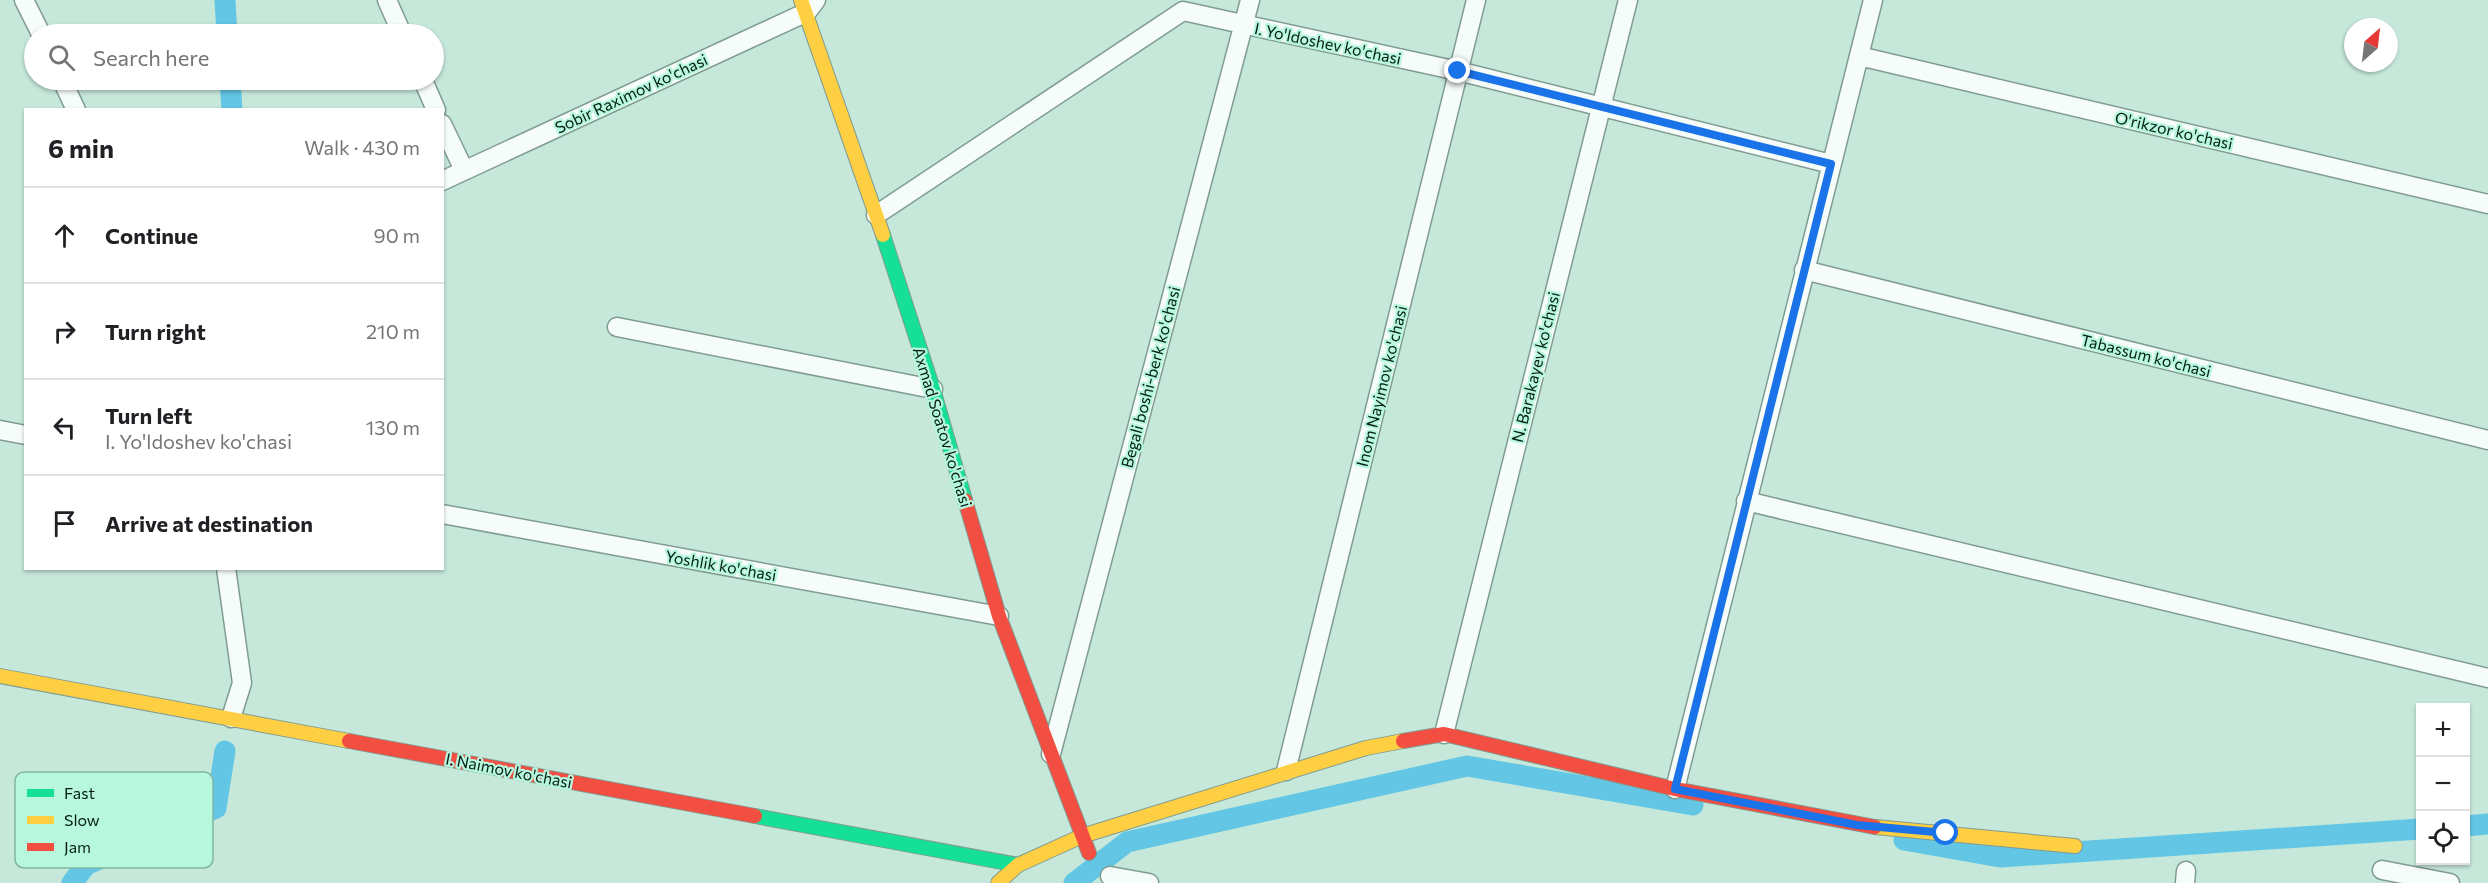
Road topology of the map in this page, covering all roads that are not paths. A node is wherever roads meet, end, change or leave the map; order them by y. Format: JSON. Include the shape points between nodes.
{"nodes":[{"id":1,"x":24,"y":0,"type":"edge"},
{"id":2,"x":387,"y":0,"type":"edge"},
{"id":3,"x":1250,"y":0,"type":"edge"},
{"id":4,"x":1476,"y":0,"type":"edge"},
{"id":5,"x":1628,"y":0,"type":"edge"},
{"id":6,"x":1873,"y":0,"type":"edge"},
{"id":7,"x":808,"y":4,"type":"edge"},
{"id":8,"x":36,"y":24,"type":"edge"},
{"id":9,"x":398,"y":24,"type":"edge"},
{"id":10,"x":1243,"y":24,"type":"junction"},
{"id":11,"x":1859,"y":56,"type":"junction"},
{"id":12,"x":1458,"y":71,"type":"junction"},
{"id":13,"x":67,"y":90,"type":"edge"},
{"id":14,"x":427,"y":90,"type":"edge"},
{"id":15,"x":1600,"y":106,"type":"junction"},
{"id":16,"x":75,"y":108,"type":"edge"},
{"id":17,"x":435,"y":108,"type":"edge"},
{"id":18,"x":444,"y":128,"type":"edge"},
{"id":19,"x":1831,"y":164,"type":"junction"},
{"id":20,"x":464,"y":170,"type":"junction"},
{"id":21,"x":444,"y":180,"type":"edge"},
{"id":22,"x":2488,"y":204,"type":"edge"},
{"id":23,"x":876,"y":214,"type":"junction"},
{"id":24,"x":1804,"y":270,"type":"junction"},
{"id":25,"x":617,"y":327,"type":"dead end"},
{"id":26,"x":933,"y":389,"type":"junction"},
{"id":27,"x":0,"y":430,"type":"edge"},
{"id":28,"x":24,"y":435,"type":"edge"},
{"id":29,"x":2488,"y":440,"type":"edge"},
{"id":30,"x":1746,"y":501,"type":"junction"},
{"id":31,"x":444,"y":514,"type":"edge"},
{"id":32,"x":226,"y":570,"type":"edge"},
{"id":33,"x":999,"y":616,"type":"junction"},
{"id":34,"x":0,"y":676,"type":"edge"},
{"id":35,"x":2488,"y":678,"type":"edge"},
{"id":36,"x":231,"y":718,"type":"junction"},
{"id":37,"x":1444,"y":734,"type":"junction"},
{"id":38,"x":1051,"y":754,"type":"junction"},
{"id":39,"x":1286,"y":771,"type":"junction"},
{"id":40,"x":1675,"y":789,"type":"junction"},
{"id":41,"x":1082,"y":836,"type":"junction"},
{"id":42,"x":2075,"y":846,"type":"dead end"},
{"id":43,"x":1018,"y":865,"type":"junction"},
{"id":44,"x":1102,"y":869,"type":"edge"},
{"id":45,"x":2382,"y":870,"type":"dead end"},
{"id":46,"x":998,"y":883,"type":"edge"},
{"id":47,"x":1149,"y":883,"type":"edge"},
{"id":48,"x":2450,"y":883,"type":"edge"}],
"edges":[{"from":1,"to":8,"type":"street"},
{"from":2,"to":9,"type":"street"},
{"from":3,"to":10,"type":"street","name":"Begali boshi-berk ko'chasi"},
{"from":4,"to":12,"type":"street","name":"Inom Nayimov ko'chasi"},
{"from":5,"to":15,"type":"street","name":"N. Barakayev ko'chasi"},
{"from":6,"to":11,"type":"street"},
{"from":7,"to":20,"type":"street","name":"Sobir Raximov ko'chasi"},
{"from":7,"to":23,"type":"street","name":"Axmad Soatov ko'chasi"},
{"from":10,"to":12,"type":"street","name":"I. Yo'ldoshev ko'chasi"},
{"from":10,"to":23,"type":"street","name":"I. Yo'ldoshev ko'chasi","via":[[1183,11]]},
{"from":10,"to":38,"type":"street","name":"Begali boshi-berk ko'chasi"},
{"from":11,"to":19,"type":"street"},
{"from":11,"to":22,"type":"street","name":"O'rikzor ko'chasi"},
{"from":12,"to":15,"type":"street","name":"I. Yo'ldoshev ko'chasi"},
{"from":12,"to":39,"type":"street","name":"Inom Nayimov ko'chasi"},
{"from":13,"to":16,"type":"street"},
{"from":14,"to":17,"type":"street"},
{"from":15,"to":19,"type":"street","name":"I. Yo'ldoshev ko'chasi"},
{"from":15,"to":37,"type":"street","name":"N. Barakayev ko'chasi"},
{"from":18,"to":20,"type":"street"},
{"from":19,"to":24,"type":"street"},
{"from":20,"to":21,"type":"street","name":"Sobir Raximov ko'chasi"},
{"from":23,"to":26,"type":"street","name":"Axmad Soatov ko'chasi"},
{"from":24,"to":29,"type":"street","name":"Tabassum ko'chasi"},
{"from":24,"to":30,"type":"street"},
{"from":25,"to":26,"type":"street"},
{"from":26,"to":33,"type":"street","name":"Axmad Soatov ko'chasi"},
{"from":27,"to":28,"type":"street"},
{"from":30,"to":35,"type":"street"},
{"from":30,"to":40,"type":"street"},
{"from":31,"to":33,"type":"street","name":"Yoshlik ko'chasi"},
{"from":32,"to":36,"type":"street","via":[[242,683]]},
{"from":33,"to":38,"type":"street","name":"Axmad Soatov ko'chasi"},
{"from":34,"to":36,"type":"street","name":"I. Naimov ko'chasi"},
{"from":36,"to":43,"type":"street","name":"I. Naimov ko'chasi"},
{"from":37,"to":39,"type":"street","via":[[1366,748]]},
{"from":37,"to":40,"type":"street"},
{"from":38,"to":41,"type":"street","name":"Axmad Soatov ko'chasi"},
{"from":39,"to":41,"type":"street"},
{"from":40,"to":42,"type":"street","via":[[1857,825]]},
{"from":41,"to":43,"type":"street"},
{"from":41,"to":44,"type":"street","name":"Axmad Soatov ko'chasi"},
{"from":43,"to":46,"type":"street"},
{"from":44,"to":47,"type":"street"},
{"from":45,"to":48,"type":"street"}]}
